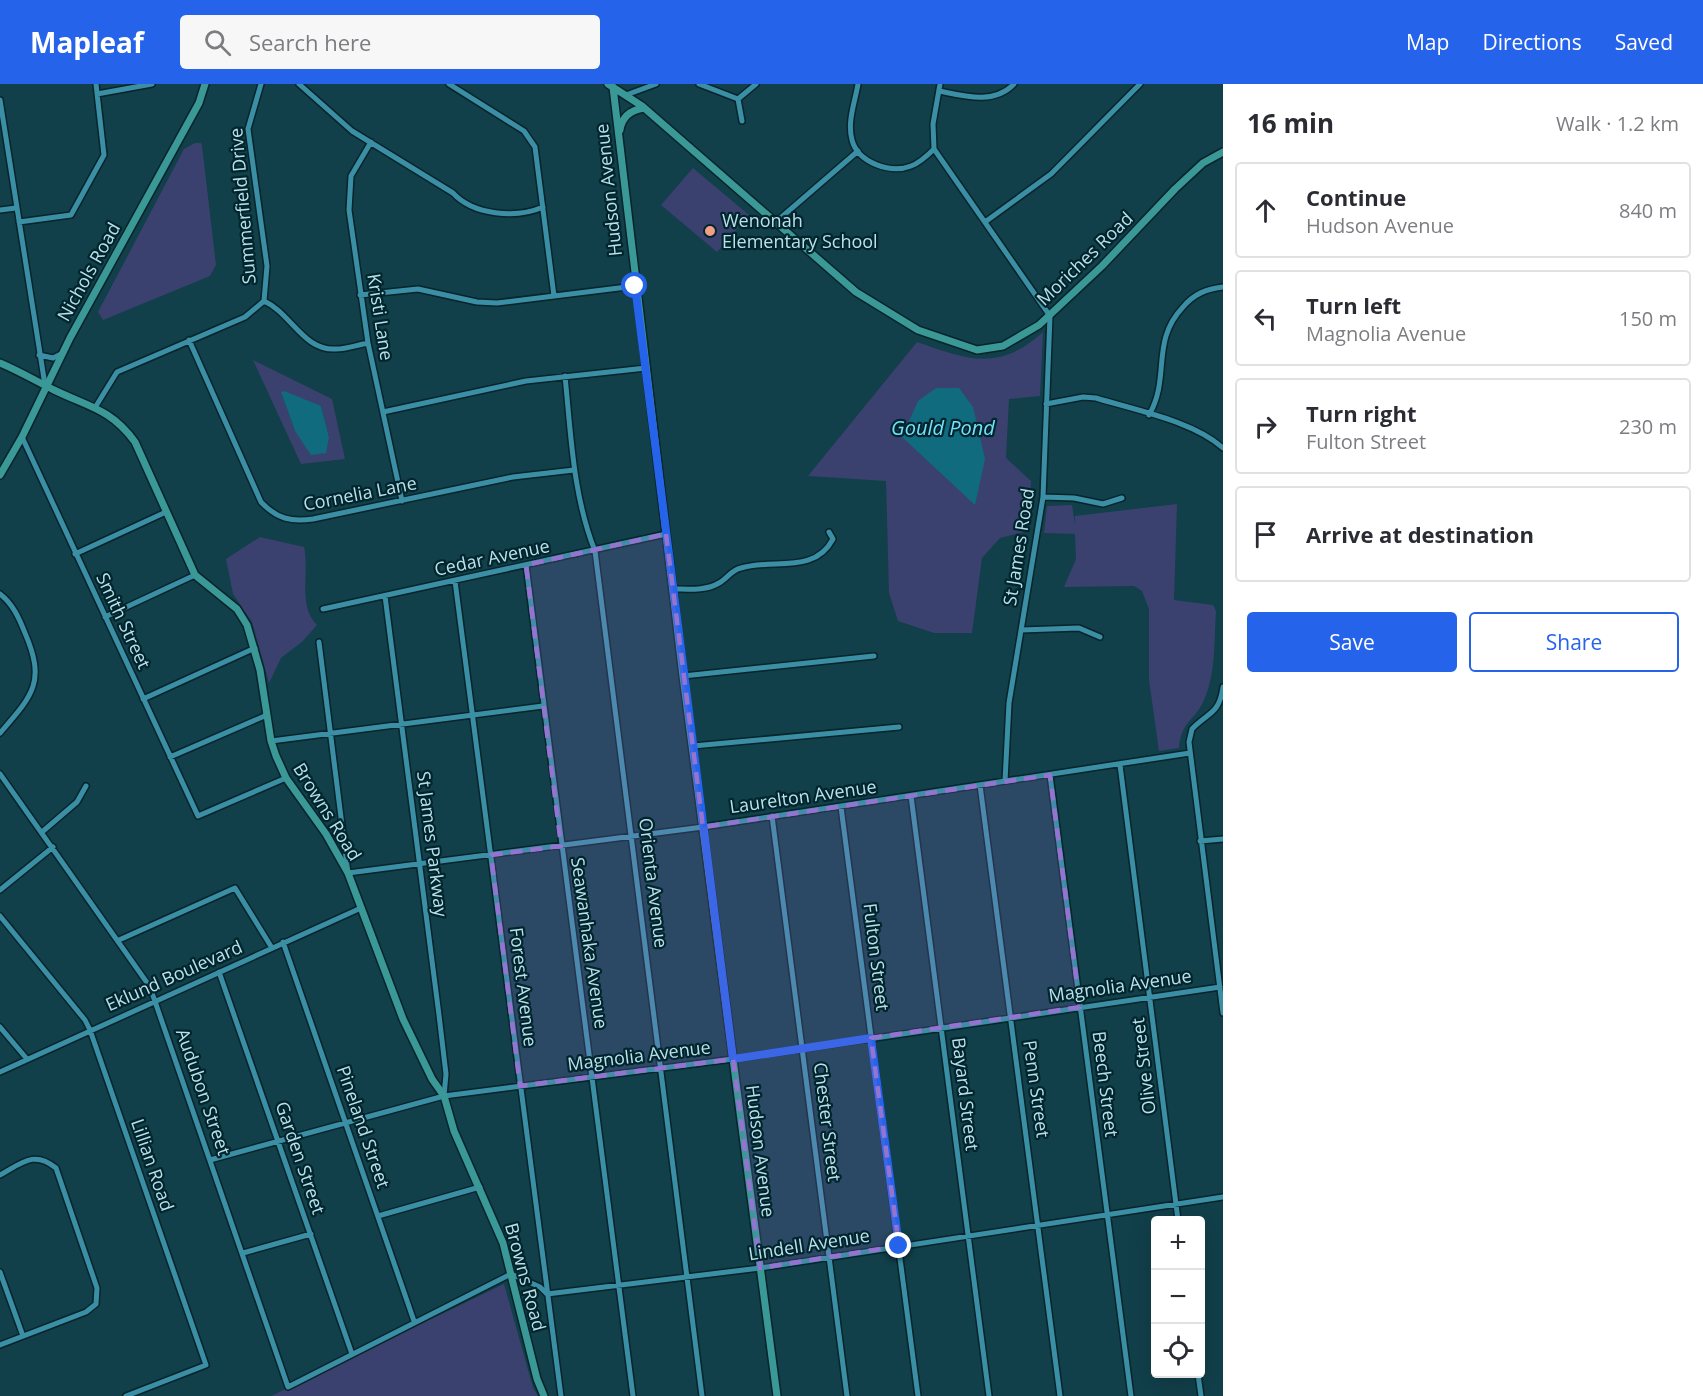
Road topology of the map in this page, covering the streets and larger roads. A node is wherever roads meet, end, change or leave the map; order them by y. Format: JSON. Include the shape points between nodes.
{"nodes":[{"id":1,"x":96,"y":84,"type":"edge"},
{"id":2,"x":152,"y":84,"type":"edge"},
{"id":3,"x":205,"y":84,"type":"edge"},
{"id":4,"x":261,"y":84,"type":"edge"},
{"id":5,"x":299,"y":84,"type":"edge"},
{"id":6,"x":449,"y":84,"type":"edge"},
{"id":7,"x":656,"y":84,"type":"edge"},
{"id":8,"x":699,"y":84,"type":"edge"},
{"id":9,"x":756,"y":84,"type":"edge"},
{"id":10,"x":858,"y":84,"type":"edge"},
{"id":11,"x":940,"y":84,"type":"edge"},
{"id":12,"x":1014,"y":84,"type":"edge"},
{"id":13,"x":1140,"y":84,"type":"edge"},
{"id":14,"x":610,"y":86,"type":"edge"},
{"id":15,"x":939,"y":91,"type":"junction"},
{"id":16,"x":97,"y":94,"type":"junction"},
{"id":17,"x":626,"y":95,"type":"junction"},
{"id":18,"x":738,"y":99,"type":"junction"},
{"id":19,"x":0,"y":100,"type":"edge"},
{"id":20,"x":644,"y":108,"type":"junction"},
{"id":21,"x":2,"y":120,"type":"edge"},
{"id":22,"x":742,"y":121,"type":"dead end"},
{"id":23,"x":619,"y":141,"type":"junction"},
{"id":24,"x":371,"y":142,"type":"junction"},
{"id":25,"x":934,"y":149,"type":"junction"},
{"id":26,"x":858,"y":151,"type":"junction"},
{"id":27,"x":1223,"y":152,"type":"edge"},
{"id":28,"x":543,"y":207,"type":"junction"},
{"id":29,"x":16,"y":208,"type":"junction"},
{"id":30,"x":0,"y":210,"type":"edge"},
{"id":31,"x":777,"y":221,"type":"junction"},
{"id":32,"x":19,"y":222,"type":"junction"},
{"id":33,"x":985,"y":222,"type":"junction"},
{"id":34,"x":635,"y":286,"type":"junction"},
{"id":35,"x":1223,"y":287,"type":"edge"},
{"id":36,"x":360,"y":295,"type":"junction"},
{"id":37,"x":554,"y":296,"type":"junction"},
{"id":38,"x":264,"y":301,"type":"junction"},
{"id":39,"x":1050,"y":315,"type":"junction"},
{"id":40,"x":189,"y":340,"type":"junction"},
{"id":41,"x":368,"y":343,"type":"junction"},
{"id":42,"x":61,"y":354,"type":"junction"},
{"id":43,"x":39,"y":355,"type":"junction"},
{"id":44,"x":0,"y":363,"type":"edge"},
{"id":45,"x":646,"y":368,"type":"junction"},
{"id":46,"x":565,"y":376,"type":"junction"},
{"id":47,"x":45,"y":385,"type":"junction"},
{"id":48,"x":1046,"y":404,"type":"junction"},
{"id":49,"x":96,"y":406,"type":"junction"},
{"id":50,"x":383,"y":412,"type":"junction"},
{"id":51,"x":1149,"y":415,"type":"junction"},
{"id":52,"x":22,"y":437,"type":"junction"},
{"id":53,"x":1223,"y":448,"type":"edge"},
{"id":54,"x":574,"y":470,"type":"junction"},
{"id":55,"x":0,"y":475,"type":"edge"},
{"id":56,"x":1043,"y":497,"type":"junction"},
{"id":57,"x":1122,"y":498,"type":"dead end"},
{"id":58,"x":402,"y":501,"type":"junction"},
{"id":59,"x":166,"y":512,"type":"junction"},
{"id":60,"x":830,"y":531,"type":"dead end"},
{"id":61,"x":666,"y":534,"type":"junction"},
{"id":62,"x":596,"y":551,"type":"junction"},
{"id":63,"x":75,"y":554,"type":"junction"},
{"id":64,"x":526,"y":565,"type":"junction"},
{"id":65,"x":195,"y":575,"type":"junction"},
{"id":66,"x":455,"y":581,"type":"junction"},
{"id":67,"x":673,"y":589,"type":"junction"},
{"id":68,"x":0,"y":594,"type":"edge"},
{"id":69,"x":385,"y":596,"type":"junction"},
{"id":70,"x":323,"y":609,"type":"dead end"},
{"id":71,"x":105,"y":617,"type":"junction"},
{"id":72,"x":1022,"y":630,"type":"junction"},
{"id":73,"x":1100,"y":637,"type":"dead end"},
{"id":74,"x":319,"y":642,"type":"dead end"},
{"id":75,"x":255,"y":648,"type":"junction"},
{"id":76,"x":874,"y":656,"type":"dead end"},
{"id":77,"x":683,"y":676,"type":"junction"},
{"id":78,"x":1223,"y":687,"type":"edge"},
{"id":79,"x":143,"y":699,"type":"junction"},
{"id":80,"x":543,"y":706,"type":"junction"},
{"id":81,"x":472,"y":714,"type":"junction"},
{"id":82,"x":267,"y":715,"type":"junction"},
{"id":83,"x":401,"y":724,"type":"junction"},
{"id":84,"x":899,"y":727,"type":"dead end"},
{"id":85,"x":0,"y":732,"type":"edge"},
{"id":86,"x":330,"y":734,"type":"junction"},
{"id":87,"x":270,"y":741,"type":"junction"},
{"id":88,"x":693,"y":746,"type":"junction"},
{"id":89,"x":1190,"y":753,"type":"junction"},
{"id":90,"x":170,"y":757,"type":"junction"},
{"id":91,"x":1120,"y":765,"type":"junction"},
{"id":92,"x":0,"y":774,"type":"edge"},
{"id":93,"x":1050,"y":775,"type":"junction"},
{"id":94,"x":286,"y":778,"type":"junction"},
{"id":95,"x":1005,"y":781,"type":"junction"},
{"id":96,"x":980,"y":785,"type":"junction"},
{"id":97,"x":86,"y":786,"type":"dead end"},
{"id":98,"x":911,"y":796,"type":"junction"},
{"id":99,"x":841,"y":807,"type":"junction"},
{"id":100,"x":772,"y":816,"type":"junction"},
{"id":101,"x":703,"y":827,"type":"junction"},
{"id":102,"x":42,"y":832,"type":"junction"},
{"id":103,"x":632,"y":835,"type":"junction"},
{"id":104,"x":1223,"y":839,"type":"edge"},
{"id":105,"x":1200,"y":841,"type":"junction"},
{"id":106,"x":561,"y":846,"type":"junction"},
{"id":107,"x":53,"y":847,"type":"junction"},
{"id":108,"x":491,"y":855,"type":"junction"},
{"id":109,"x":420,"y":864,"type":"junction"},
{"id":110,"x":348,"y":873,"type":"junction"},
{"id":111,"x":0,"y":890,"type":"edge"},
{"id":112,"x":361,"y":908,"type":"junction"},
{"id":113,"x":0,"y":916,"type":"edge"},
{"id":114,"x":119,"y":940,"type":"junction"},
{"id":115,"x":283,"y":942,"type":"junction"},
{"id":116,"x":272,"y":948,"type":"junction"},
{"id":117,"x":1215,"y":957,"type":"junction"},
{"id":118,"x":1223,"y":957,"type":"edge"},
{"id":119,"x":219,"y":972,"type":"junction"},
{"id":120,"x":1220,"y":987,"type":"junction"},
{"id":121,"x":1151,"y":996,"type":"junction"},
{"id":122,"x":156,"y":1001,"type":"junction"},
{"id":123,"x":1080,"y":1007,"type":"junction"},
{"id":124,"x":1223,"y":1013,"type":"edge"},
{"id":125,"x":1011,"y":1016,"type":"junction"},
{"id":126,"x":0,"y":1027,"type":"edge"},
{"id":127,"x":941,"y":1028,"type":"junction"},
{"id":128,"x":90,"y":1030,"type":"junction"},
{"id":129,"x":871,"y":1038,"type":"junction"},
{"id":130,"x":802,"y":1048,"type":"junction"},
{"id":131,"x":27,"y":1059,"type":"junction"},
{"id":132,"x":733,"y":1059,"type":"junction"},
{"id":133,"x":662,"y":1067,"type":"junction"},
{"id":134,"x":0,"y":1072,"type":"edge"},
{"id":135,"x":592,"y":1077,"type":"junction"},
{"id":136,"x":520,"y":1086,"type":"junction"},
{"id":137,"x":444,"y":1096,"type":"junction"},
{"id":138,"x":346,"y":1123,"type":"junction"},
{"id":139,"x":278,"y":1142,"type":"junction"},
{"id":140,"x":210,"y":1160,"type":"junction"},
{"id":141,"x":0,"y":1175,"type":"edge"},
{"id":142,"x":480,"y":1187,"type":"junction"},
{"id":143,"x":1223,"y":1197,"type":"edge"},
{"id":144,"x":1176,"y":1205,"type":"junction"},
{"id":145,"x":1107,"y":1215,"type":"junction"},
{"id":146,"x":378,"y":1216,"type":"junction"},
{"id":147,"x":1177,"y":1216,"type":"edge"},
{"id":148,"x":1039,"y":1226,"type":"junction"},
{"id":149,"x":311,"y":1234,"type":"junction"},
{"id":150,"x":968,"y":1236,"type":"junction"},
{"id":151,"x":899,"y":1246,"type":"junction"},
{"id":152,"x":243,"y":1253,"type":"junction"},
{"id":153,"x":828,"y":1257,"type":"junction"},
{"id":154,"x":760,"y":1268,"type":"junction"},
{"id":155,"x":0,"y":1272,"type":"edge"},
{"id":156,"x":511,"y":1274,"type":"junction"},
{"id":157,"x":685,"y":1278,"type":"junction"},
{"id":158,"x":619,"y":1286,"type":"junction"},
{"id":159,"x":547,"y":1294,"type":"junction"},
{"id":160,"x":414,"y":1321,"type":"junction"},
{"id":161,"x":22,"y":1336,"type":"junction"},
{"id":162,"x":0,"y":1345,"type":"edge"},
{"id":163,"x":352,"y":1354,"type":"junction"},
{"id":164,"x":1199,"y":1378,"type":"edge"},
{"id":165,"x":126,"y":1396,"type":"edge"},
{"id":166,"x":544,"y":1396,"type":"edge"},
{"id":167,"x":561,"y":1396,"type":"edge"},
{"id":168,"x":633,"y":1396,"type":"edge"},
{"id":169,"x":702,"y":1396,"type":"edge"},
{"id":170,"x":777,"y":1396,"type":"edge"},
{"id":171,"x":847,"y":1396,"type":"edge"},
{"id":172,"x":918,"y":1396,"type":"edge"},
{"id":173,"x":989,"y":1396,"type":"edge"},
{"id":174,"x":1060,"y":1396,"type":"edge"},
{"id":175,"x":1131,"y":1396,"type":"edge"},
{"id":176,"x":1201,"y":1396,"type":"edge"}],
"edges":[{"from":1,"to":16,"type":"street"},
{"from":2,"to":16,"type":"street"},
{"from":3,"to":42,"type":"street","name":"Nichols Road","via":[[199,103]]},
{"from":4,"to":38,"type":"street","name":"Summerfield Drive","via":[[248,129],[267,267]]},
{"from":5,"to":24,"type":"street","via":[[352,131]]},
{"from":6,"to":28,"type":"street","via":[[530,137],[535,147]]},
{"from":7,"to":17,"type":"street"},
{"from":8,"to":18,"type":"street"},
{"from":9,"to":18,"type":"street"},
{"from":10,"to":26,"type":"street","via":[[850,129]]},
{"from":11,"to":15,"type":"street"},
{"from":12,"to":15,"type":"street","via":[[991,97]]},
{"from":13,"to":33,"type":"street","via":[[1051,174]]},
{"from":14,"to":17,"type":"street","name":"Moriches Road"},
{"from":14,"to":23,"type":"street","name":"Hudson Avenue"},
{"from":15,"to":25,"type":"street","via":[[933,124]]},
{"from":16,"to":32,"type":"street","via":[[104,155],[81,201],[71,215]]},
{"from":17,"to":20,"type":"street","name":"Moriches Road"},
{"from":18,"to":22,"type":"street"},
{"from":19,"to":21,"type":"street"},
{"from":20,"to":23,"type":"street","via":[[621,121]]},
{"from":20,"to":31,"type":"street","name":"Moriches Road"},
{"from":21,"to":29,"type":"street"},
{"from":23,"to":34,"type":"street","name":"Hudson Avenue"},
{"from":24,"to":28,"type":"street","via":[[476,208],[497,213]]},
{"from":24,"to":36,"type":"street","name":"Kristi Lane","via":[[349,185]]},
{"from":25,"to":26,"type":"street","via":[[911,166],[897,168],[870,162]]},
{"from":25,"to":33,"type":"street"},
{"from":26,"to":31,"type":"street"},
{"from":27,"to":39,"type":"street","name":"Moriches Road","via":[[1182,182]]},
{"from":28,"to":37,"type":"street"},
{"from":29,"to":30,"type":"street"},
{"from":29,"to":32,"type":"street"},
{"from":31,"to":39,"type":"street","name":"Moriches Road","via":[[856,292],[918,330],[977,351],[1002,346]]},
{"from":32,"to":43,"type":"street"},
{"from":33,"to":39,"type":"street"},
{"from":34,"to":37,"type":"street"},
{"from":34,"to":45,"type":"street","name":"Hudson Avenue"},
{"from":35,"to":51,"type":"street","via":[[1197,294],[1165,331],[1159,395]]},
{"from":36,"to":37,"type":"street","via":[[418,289],[497,303]]},
{"from":36,"to":41,"type":"street","name":"Kristi Lane"},
{"from":38,"to":40,"type":"street","name":"Summerfield Drive","via":[[245,317]]},
{"from":38,"to":41,"type":"street","via":[[276,307],[315,345],[334,349]]},
{"from":39,"to":48,"type":"street","name":"St James Road"},
{"from":40,"to":49,"type":"street","name":"Summerfield Drive","via":[[117,372]]},
{"from":40,"to":58,"type":"street","name":"Cornelia Lane","via":[[261,502],[270,512],[297,522]]},
{"from":41,"to":50,"type":"street","name":"Kristi Lane"},
{"from":42,"to":43,"type":"street","via":[[53,358]]},
{"from":42,"to":47,"type":"street","name":"Nichols Road"},
{"from":43,"to":47,"type":"street"},
{"from":44,"to":47,"type":"street","name":"Browns Road"},
{"from":45,"to":46,"type":"street"},
{"from":45,"to":61,"type":"street","name":"Hudson Avenue"},
{"from":46,"to":50,"type":"street","via":[[519,382]]},
{"from":46,"to":54,"type":"street","name":"Orienta Avenue"},
{"from":47,"to":49,"type":"street","name":"Browns Road"},
{"from":47,"to":52,"type":"street","name":"Nichols Road"},
{"from":48,"to":51,"type":"street","via":[[1096,398]]},
{"from":48,"to":56,"type":"street","name":"St James Road"},
{"from":49,"to":59,"type":"street","name":"Browns Road","via":[[112,416],[135,442]]},
{"from":50,"to":58,"type":"street","name":"Kristi Lane"},
{"from":51,"to":53,"type":"street","via":[[1204,434]]},
{"from":52,"to":55,"type":"street","name":"Nichols Road"},
{"from":52,"to":63,"type":"street","name":"Smith Street"},
{"from":54,"to":58,"type":"street","name":"Cornelia Lane","via":[[513,477]]},
{"from":54,"to":62,"type":"street","name":"Orienta Avenue","via":[[582,516]]},
{"from":56,"to":57,"type":"street","via":[[1103,504]]},
{"from":56,"to":72,"type":"street","name":"St James Road"},
{"from":59,"to":63,"type":"street"},
{"from":59,"to":65,"type":"street","name":"Browns Road"},
{"from":60,"to":67,"type":"street","via":[[833,539],[828,548],[812,560],[739,568],[708,588]]},
{"from":61,"to":62,"type":"street","name":"Cedar Avenue"},
{"from":61,"to":67,"type":"street","name":"Hudson Avenue"},
{"from":62,"to":64,"type":"street","name":"Cedar Avenue"},
{"from":62,"to":103,"type":"street","name":"Orienta Avenue"},
{"from":63,"to":71,"type":"street","name":"Smith Street"},
{"from":64,"to":66,"type":"street","name":"Cedar Avenue"},
{"from":64,"to":80,"type":"street","name":"Seawanhaka Avenue"},
{"from":65,"to":71,"type":"street"},
{"from":65,"to":75,"type":"street","name":"Browns Road","via":[[237,609]]},
{"from":66,"to":69,"type":"street","name":"Cedar Avenue"},
{"from":66,"to":81,"type":"street","name":"Forest Avenue"},
{"from":67,"to":77,"type":"street","name":"Hudson Avenue"},
{"from":68,"to":85,"type":"street","via":[[9,601],[21,623],[37,670],[30,694]]},
{"from":69,"to":70,"type":"street","name":"Cedar Avenue"},
{"from":69,"to":83,"type":"street","name":"St James Parkway"},
{"from":71,"to":79,"type":"street","name":"Smith Street"},
{"from":72,"to":73,"type":"street","via":[[1079,628]]},
{"from":72,"to":95,"type":"street","name":"St James Road","via":[[1009,703]]},
{"from":74,"to":86,"type":"street"},
{"from":75,"to":79,"type":"street"},
{"from":75,"to":82,"type":"street","name":"Browns Road"},
{"from":76,"to":77,"type":"street"},
{"from":77,"to":88,"type":"street","name":"Hudson Avenue"},
{"from":78,"to":89,"type":"street","via":[[1220,703],[1212,715],[1192,729]]},
{"from":79,"to":90,"type":"street","name":"Smith Street"},
{"from":80,"to":81,"type":"street"},
{"from":80,"to":106,"type":"street","name":"Seawanhaka Avenue"},
{"from":81,"to":83,"type":"street"},
{"from":81,"to":108,"type":"street","name":"Forest Avenue"},
{"from":82,"to":87,"type":"street","name":"Browns Road"},
{"from":82,"to":90,"type":"street"},
{"from":83,"to":86,"type":"street"},
{"from":83,"to":109,"type":"street","name":"St James Parkway"},
{"from":84,"to":88,"type":"street"},
{"from":86,"to":87,"type":"street"},
{"from":86,"to":110,"type":"street"},
{"from":87,"to":94,"type":"street","name":"Browns Road"},
{"from":88,"to":101,"type":"street","name":"Hudson Avenue"},
{"from":89,"to":91,"type":"street","name":"Laurelton Avenue"},
{"from":89,"to":105,"type":"street"},
{"from":90,"to":94,"type":"street","name":"Smith Street","via":[[198,816]]},
{"from":91,"to":93,"type":"street","name":"Laurelton Avenue"},
{"from":91,"to":121,"type":"street","name":"Olive Street"},
{"from":92,"to":102,"type":"street","name":"Audubon Street"},
{"from":93,"to":95,"type":"street","name":"Laurelton Avenue"},
{"from":93,"to":123,"type":"street","name":"Beech Street"},
{"from":94,"to":110,"type":"street","name":"Browns Road"},
{"from":95,"to":96,"type":"street","name":"Laurelton Avenue"},
{"from":96,"to":98,"type":"street","name":"Laurelton Avenue"},
{"from":96,"to":125,"type":"street","name":"Penn Street"},
{"from":97,"to":102,"type":"street","via":[[77,802]]},
{"from":98,"to":99,"type":"street","name":"Laurelton Avenue"},
{"from":98,"to":127,"type":"street","name":"Bayard Street"},
{"from":99,"to":100,"type":"street","name":"Laurelton Avenue"},
{"from":99,"to":129,"type":"street","name":"Fulton Street"},
{"from":100,"to":101,"type":"street","name":"Laurelton Avenue"},
{"from":100,"to":130,"type":"street","name":"Chester Street"},
{"from":101,"to":103,"type":"street","name":"Laurelton Avenue"},
{"from":101,"to":132,"type":"street","name":"Hudson Avenue"},
{"from":102,"to":107,"type":"street","name":"Audubon Street"},
{"from":103,"to":106,"type":"street","name":"Laurelton Avenue"},
{"from":103,"to":133,"type":"street","name":"Orienta Avenue"},
{"from":104,"to":105,"type":"street"},
{"from":105,"to":117,"type":"street"},
{"from":106,"to":108,"type":"street","name":"Laurelton Avenue"},
{"from":106,"to":135,"type":"street","name":"Seawanhaka Avenue"},
{"from":107,"to":111,"type":"street"},
{"from":107,"to":114,"type":"street","name":"Audubon Street"},
{"from":108,"to":109,"type":"street","name":"Laurelton Avenue"},
{"from":108,"to":136,"type":"street","name":"Forest Avenue"},
{"from":109,"to":110,"type":"street","name":"Laurelton Avenue"},
{"from":109,"to":137,"type":"street","name":"St James Parkway","via":[[446,1074]]},
{"from":110,"to":112,"type":"street","name":"Browns Road"},
{"from":112,"to":115,"type":"street","name":"Eklund Boulevard"},
{"from":112,"to":137,"type":"street","name":"Browns Road","via":[[403,1019]]},
{"from":113,"to":128,"type":"street","name":"Lillian Road"},
{"from":114,"to":116,"type":"street","via":[[235,888]]},
{"from":114,"to":122,"type":"street","name":"Audubon Street"},
{"from":115,"to":116,"type":"street","name":"Eklund Boulevard"},
{"from":115,"to":138,"type":"street","name":"Pineland Street"},
{"from":116,"to":119,"type":"street","name":"Eklund Boulevard"},
{"from":117,"to":118,"type":"street"},
{"from":117,"to":120,"type":"street"},
{"from":119,"to":122,"type":"street","name":"Eklund Boulevard"},
{"from":119,"to":139,"type":"street","name":"Garden Street"},
{"from":120,"to":121,"type":"street","name":"Magnolia Avenue"},
{"from":120,"to":124,"type":"street"},
{"from":121,"to":123,"type":"street","name":"Magnolia Avenue"},
{"from":121,"to":144,"type":"street","name":"Olive Street"},
{"from":122,"to":128,"type":"street","name":"Eklund Boulevard"},
{"from":122,"to":140,"type":"street","name":"Audubon Street"},
{"from":123,"to":125,"type":"street","name":"Magnolia Avenue"},
{"from":123,"to":145,"type":"street","name":"Beech Street"},
{"from":125,"to":127,"type":"street","name":"Magnolia Avenue"},
{"from":125,"to":148,"type":"street","name":"Penn Street"},
{"from":126,"to":131,"type":"street"},
{"from":127,"to":129,"type":"street","name":"Magnolia Avenue"},
{"from":127,"to":150,"type":"street","name":"Bayard Street"},
{"from":128,"to":131,"type":"street","name":"Eklund Boulevard"},
{"from":128,"to":165,"type":"street","name":"Lillian Road","via":[[206,1365]]},
{"from":129,"to":130,"type":"street","name":"Magnolia Avenue"},
{"from":129,"to":151,"type":"street","name":"Fulton Street"},
{"from":130,"to":132,"type":"street","name":"Magnolia Avenue"},
{"from":130,"to":153,"type":"street","name":"Chester Street"},
{"from":131,"to":134,"type":"street","name":"Eklund Boulevard"},
{"from":132,"to":133,"type":"street","name":"Magnolia Avenue"},
{"from":132,"to":154,"type":"street","name":"Hudson Avenue"},
{"from":133,"to":135,"type":"street","name":"Magnolia Avenue"},
{"from":133,"to":157,"type":"street","name":"Orienta Avenue"},
{"from":135,"to":136,"type":"street","name":"Magnolia Avenue"},
{"from":135,"to":158,"type":"street","name":"Seawanhaka Avenue"},
{"from":136,"to":137,"type":"street","name":"Magnolia Avenue"},
{"from":136,"to":159,"type":"street","name":"Forest Avenue"},
{"from":137,"to":138,"type":"street","name":"Magnolia Avenue"},
{"from":137,"to":142,"type":"street","name":"Browns Road","via":[[454,1131]]},
{"from":138,"to":139,"type":"street","name":"Magnolia Avenue"},
{"from":138,"to":146,"type":"street","name":"Pineland Street"},
{"from":139,"to":140,"type":"street","name":"Magnolia Avenue"},
{"from":139,"to":149,"type":"street","name":"Garden Street"},
{"from":140,"to":152,"type":"street","name":"Audubon Street"},
{"from":141,"to":161,"type":"street","via":[[31,1158],[45,1159],[56,1168],[97,1288],[96,1304],[86,1312]]},
{"from":142,"to":146,"type":"street"},
{"from":142,"to":156,"type":"street","name":"Browns Road"},
{"from":143,"to":144,"type":"street","name":"Lindell Avenue"},
{"from":144,"to":145,"type":"street","name":"Lindell Avenue"},
{"from":144,"to":147,"type":"street","name":"Olive Street"},
{"from":145,"to":148,"type":"street","name":"Lindell Avenue"},
{"from":145,"to":175,"type":"street","name":"Beech Street"},
{"from":146,"to":160,"type":"street","name":"Pineland Street"},
{"from":148,"to":150,"type":"street","name":"Lindell Avenue"},
{"from":148,"to":174,"type":"street","name":"Penn Street"},
{"from":149,"to":152,"type":"street"},
{"from":149,"to":163,"type":"street","name":"Garden Street"},
{"from":150,"to":151,"type":"street","name":"Lindell Avenue"},
{"from":150,"to":173,"type":"street","name":"Bayard Street"},
{"from":151,"to":153,"type":"street","name":"Lindell Avenue"},
{"from":151,"to":172,"type":"street","name":"Fulton Street"},
{"from":152,"to":163,"type":"street","name":"Audubon Street","via":[[288,1386]]},
{"from":153,"to":154,"type":"street","name":"Lindell Avenue"},
{"from":153,"to":171,"type":"street","name":"Chester Street"},
{"from":154,"to":157,"type":"street","name":"Lindell Avenue"},
{"from":154,"to":170,"type":"street","name":"Hudson Avenue"},
{"from":155,"to":161,"type":"street"},
{"from":156,"to":159,"type":"street"},
{"from":156,"to":160,"type":"street"},
{"from":156,"to":166,"type":"street","name":"Browns Road"},
{"from":157,"to":158,"type":"street","name":"Lindell Avenue"},
{"from":157,"to":169,"type":"street","name":"Orienta Avenue"},
{"from":158,"to":159,"type":"street","name":"Lindell Avenue"},
{"from":158,"to":168,"type":"street","name":"Seawanhaka Avenue"},
{"from":159,"to":167,"type":"street","name":"Forest Avenue"},
{"from":160,"to":163,"type":"street"},
{"from":161,"to":162,"type":"street"},
{"from":164,"to":176,"type":"street"}]}
